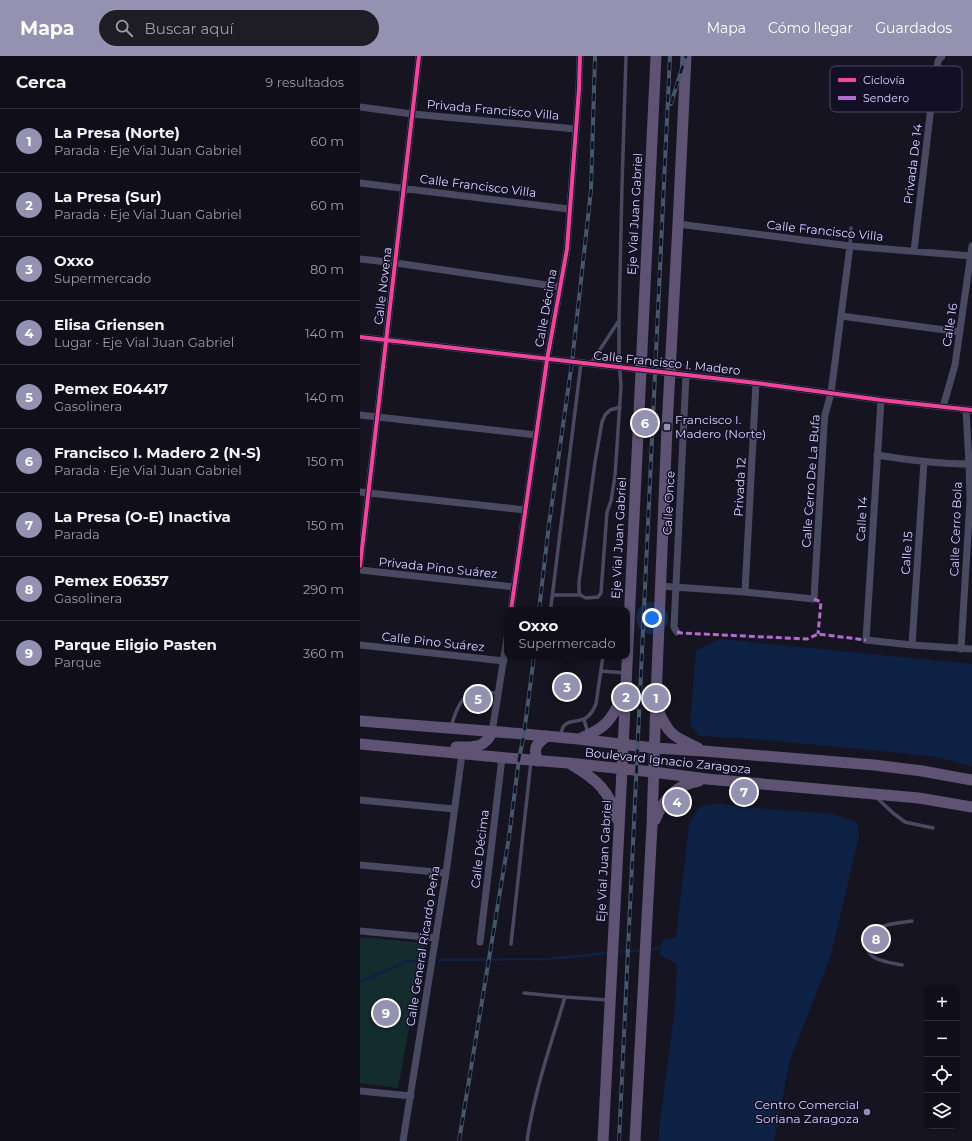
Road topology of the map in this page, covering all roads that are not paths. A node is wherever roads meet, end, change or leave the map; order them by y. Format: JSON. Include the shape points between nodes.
{"nodes":[{"id":1,"x":419,"y":56,"type":"edge"},
{"id":2,"x":580,"y":56,"type":"edge"},
{"id":3,"x":626,"y":56,"type":"edge"},
{"id":4,"x":656,"y":56,"type":"edge"},
{"id":5,"x":686,"y":56,"type":"edge"},
{"id":6,"x":941,"y":56,"type":"edge"},
{"id":7,"x":937,"y":66,"type":"edge"},
{"id":8,"x":360,"y":107,"type":"edge"},
{"id":9,"x":931,"y":112,"type":"edge"},
{"id":10,"x":412,"y":114,"type":"junction"},
{"id":11,"x":576,"y":129,"type":"junction"},
{"id":12,"x":360,"y":183,"type":"edge"},
{"id":13,"x":404,"y":188,"type":"junction"},
{"id":14,"x":569,"y":209,"type":"junction"},
{"id":15,"x":678,"y":224,"type":"junction"},
{"id":16,"x":851,"y":228,"type":"dead end"},
{"id":17,"x":850,"y":246,"type":"junction"},
{"id":18,"x":972,"y":246,"type":"edge"},
{"id":19,"x":914,"y":251,"type":"junction"},
{"id":20,"x":971,"y":256,"type":"junction"},
{"id":21,"x":360,"y":259,"type":"edge"},
{"id":22,"x":396,"y":263,"type":"junction"},
{"id":23,"x":560,"y":287,"type":"junction"},
{"id":24,"x":841,"y":316,"type":"junction"},
{"id":25,"x":619,"y":321,"type":"junction"},
{"id":26,"x":960,"y":332,"type":"junction"},
{"id":27,"x":360,"y":337,"type":"edge"},
{"id":28,"x":386,"y":340,"type":"junction"},
{"id":29,"x":547,"y":360,"type":"junction"},
{"id":30,"x":581,"y":364,"type":"junction"},
{"id":31,"x":590,"y":364,"type":"junction"},
{"id":32,"x":619,"y":368,"type":"junction"},
{"id":33,"x":640,"y":370,"type":"junction"},
{"id":34,"x":669,"y":373,"type":"junction"},
{"id":35,"x":686,"y":375,"type":"junction"},
{"id":36,"x":756,"y":383,"type":"junction"},
{"id":37,"x":831,"y":393,"type":"junction"},
{"id":38,"x":881,"y":400,"type":"junction"},
{"id":39,"x":620,"y":407,"type":"junction"},
{"id":40,"x":943,"y":407,"type":"junction"},
{"id":41,"x":969,"y":410,"type":"edge"},
{"id":42,"x":360,"y":415,"type":"edge"},
{"id":43,"x":378,"y":417,"type":"junction"},
{"id":44,"x":536,"y":435,"type":"junction"},
{"id":45,"x":877,"y":456,"type":"junction"},
{"id":46,"x":924,"y":462,"type":"junction"},
{"id":47,"x":969,"y":464,"type":"junction"},
{"id":48,"x":360,"y":492,"type":"edge"},
{"id":49,"x":369,"y":493,"type":"junction"},
{"id":50,"x":525,"y":510,"type":"junction"},
{"id":51,"x":971,"y":526,"type":"edge"},
{"id":52,"x":360,"y":566,"type":"edge"},
{"id":53,"x":360,"y":570,"type":"edge"},
{"id":54,"x":660,"y":586,"type":"junction"},
{"id":55,"x":514,"y":587,"type":"junction"},
{"id":56,"x":676,"y":587,"type":"junction"},
{"id":57,"x":745,"y":592,"type":"junction"},
{"id":58,"x":553,"y":595,"type":"junction"},
{"id":59,"x":580,"y":595,"type":"junction"},
{"id":60,"x":511,"y":607,"type":"edge"},
{"id":61,"x":552,"y":607,"type":"edge"},
{"id":62,"x":629,"y":607,"type":"edge"},
{"id":63,"x":676,"y":632,"type":"dead end"},
{"id":64,"x":912,"y":645,"type":"junction"},
{"id":65,"x":360,"y":646,"type":"edge"},
{"id":66,"x":961,"y":649,"type":"junction"},
{"id":67,"x":972,"y":649,"type":"edge"},
{"id":68,"x":603,"y":659,"type":"edge"},
{"id":69,"x":627,"y":659,"type":"edge"},
{"id":70,"x":504,"y":661,"type":"joint"},
{"id":71,"x":601,"y":671,"type":"junction"},
{"id":72,"x":626,"y":673,"type":"junction"},
{"id":73,"x":626,"y":689,"type":"junction"},
{"id":74,"x":498,"y":693,"type":"junction"},
{"id":75,"x":656,"y":704,"type":"junction"},
{"id":76,"x":584,"y":719,"type":"junction"},
{"id":77,"x":360,"y":721,"type":"edge"},
{"id":78,"x":450,"y":728,"type":"junction"},
{"id":79,"x":492,"y":732,"type":"junction"},
{"id":80,"x":589,"y":735,"type":"junction"},
{"id":81,"x":547,"y":736,"type":"junction"},
{"id":82,"x":559,"y":737,"type":"junction"},
{"id":83,"x":578,"y":739,"type":"junction"},
{"id":84,"x":360,"y":744,"type":"edge"},
{"id":85,"x":623,"y":745,"type":"junction"},
{"id":86,"x":654,"y":748,"type":"junction"},
{"id":87,"x":434,"y":751,"type":"junction"},
{"id":88,"x":704,"y":751,"type":"junction"},
{"id":89,"x":462,"y":754,"type":"junction"},
{"id":90,"x":502,"y":758,"type":"junction"},
{"id":91,"x":535,"y":760,"type":"junction"},
{"id":92,"x":568,"y":763,"type":"junction"},
{"id":93,"x":622,"y":769,"type":"junction"},
{"id":94,"x":654,"y":772,"type":"junction"},
{"id":95,"x":707,"y":779,"type":"junction"},
{"id":96,"x":972,"y":780,"type":"edge"},
{"id":97,"x":873,"y":794,"type":"junction"},
{"id":98,"x":360,"y":800,"type":"edge"},
{"id":99,"x":972,"y":807,"type":"edge"},
{"id":100,"x":454,"y":809,"type":"junction"},
{"id":101,"x":619,"y":825,"type":"junction"},
{"id":102,"x":652,"y":826,"type":"junction"},
{"id":103,"x":932,"y":828,"type":"dead end"},
{"id":104,"x":360,"y":865,"type":"edge"},
{"id":105,"x":446,"y":873,"type":"junction"},
{"id":106,"x":912,"y":921,"type":"dead end"},
{"id":107,"x":360,"y":931,"type":"edge"},
{"id":108,"x":436,"y":938,"type":"junction"},
{"id":109,"x":480,"y":942,"type":"dead end"},
{"id":110,"x":511,"y":944,"type":"dead end"},
{"id":111,"x":902,"y":964,"type":"dead end"},
{"id":112,"x":524,"y":993,"type":"dead end"},
{"id":113,"x":565,"y":997,"type":"junction"},
{"id":114,"x":610,"y":1000,"type":"junction"},
{"id":115,"x":360,"y":1091,"type":"edge"},
{"id":116,"x":411,"y":1096,"type":"junction"},
{"id":117,"x":403,"y":1141,"type":"edge"},
{"id":118,"x":527,"y":1141,"type":"edge"},
{"id":119,"x":603,"y":1141,"type":"edge"},
{"id":120,"x":635,"y":1141,"type":"edge"}],
"edges":[{"from":1,"to":10,"type":"street","name":"Calle Novena"},
{"from":2,"to":11,"type":"street","name":"Calle Décima"},
{"from":3,"to":25,"type":"lane"},
{"from":4,"to":33,"type":"main road","name":"Eje Vial Juan Gabriel"},
{"from":5,"to":15,"type":"main road"},
{"from":6,"to":7,"type":"street","name":"Privada De 14"},
{"from":8,"to":10,"type":"street","name":"Privada Francisco Villa"},
{"from":9,"to":19,"type":"street","name":"Privada De 14"},
{"from":10,"to":11,"type":"street","name":"Privada Francisco Villa"},
{"from":10,"to":13,"type":"street","name":"Calle Novena"},
{"from":11,"to":14,"type":"street","name":"Calle Décima"},
{"from":12,"to":13,"type":"street","name":"Calle Francisco Villa"},
{"from":13,"to":14,"type":"street","name":"Calle Francisco Villa"},
{"from":13,"to":22,"type":"street","name":"Calle Novena"},
{"from":14,"to":23,"type":"street","name":"Calle Décima","via":[[567,249]]},
{"from":15,"to":17,"type":"street","name":"Calle Francisco Villa"},
{"from":15,"to":34,"type":"main road"},
{"from":16,"to":17,"type":"lane"},
{"from":17,"to":19,"type":"street","name":"Calle Francisco Villa"},
{"from":17,"to":24,"type":"street","name":"Calle Cerro De La Bufa"},
{"from":18,"to":20,"type":"street","name":"Calle 16"},
{"from":19,"to":20,"type":"street","name":"Calle Francisco Villa"},
{"from":20,"to":26,"type":"street","name":"Calle 16"},
{"from":21,"to":22,"type":"street"},
{"from":22,"to":23,"type":"street"},
{"from":22,"to":28,"type":"street","name":"Calle Novena"},
{"from":23,"to":29,"type":"street","name":"Calle Décima"},
{"from":24,"to":26,"type":"street"},
{"from":24,"to":37,"type":"street","name":"Calle Cerro De La Bufa"},
{"from":25,"to":31,"type":"lane"},
{"from":25,"to":32,"type":"lane"},
{"from":26,"to":40,"type":"street","name":"Calle 16","via":[[955,365]]},
{"from":27,"to":28,"type":"street","name":"Calle Francisco I. Madero"},
{"from":28,"to":29,"type":"street","name":"Calle Francisco I. Madero"},
{"from":28,"to":43,"type":"street","name":"Calle Novena"},
{"from":29,"to":30,"type":"street","name":"Calle Francisco I. Madero"},
{"from":29,"to":44,"type":"street","name":"Calle Décima"},
{"from":30,"to":31,"type":"street","name":"Calle Francisco I. Madero"},
{"from":30,"to":58,"type":"lane"},
{"from":31,"to":32,"type":"street","name":"Calle Francisco I. Madero"},
{"from":32,"to":33,"type":"street","name":"Calle Francisco I. Madero"},
{"from":32,"to":39,"type":"lane"},
{"from":33,"to":34,"type":"street","name":"Calle Francisco I. Madero"},
{"from":33,"to":62,"type":"main road","name":"Eje Vial Juan Gabriel"},
{"from":34,"to":35,"type":"street","name":"Calle Francisco I. Madero"},
{"from":34,"to":54,"type":"main road"},
{"from":35,"to":36,"type":"street","name":"Calle Francisco I. Madero"},
{"from":35,"to":56,"type":"street","name":"Calle Once"},
{"from":36,"to":37,"type":"street","name":"Calle Francisco I. Madero"},
{"from":36,"to":57,"type":"street","name":"Privada 12"},
{"from":37,"to":38,"type":"street","name":"Calle Francisco I. Madero"},
{"from":37,"to":57,"type":"street","name":"Calle Cerro De La Bufa","via":[[824,425],[814,599]]},
{"from":38,"to":40,"type":"street","name":"Calle Francisco I. Madero"},
{"from":38,"to":45,"type":"street","name":"Calle 14"},
{"from":39,"to":59,"type":"lane","via":[[610,410],[602,422],[579,582]]},
{"from":39,"to":59,"type":"lane","via":[[612,502],[607,512],[601,593],[592,599]]},
{"from":40,"to":41,"type":"street","name":"Calle Francisco I. Madero"},
{"from":41,"to":47,"type":"street","name":"Calle Cerro Bola"},
{"from":42,"to":43,"type":"street"},
{"from":43,"to":44,"type":"street"},
{"from":43,"to":49,"type":"street","name":"Calle Novena"},
{"from":44,"to":50,"type":"street","name":"Calle Décima"},
{"from":45,"to":46,"type":"street"},
{"from":45,"to":64,"type":"street","name":"Calle 14","via":[[866,640]]},
{"from":46,"to":47,"type":"street"},
{"from":46,"to":64,"type":"street","name":"Calle 15"},
{"from":47,"to":51,"type":"street","name":"Calle Cerro Bola"},
{"from":48,"to":49,"type":"street"},
{"from":49,"to":50,"type":"street"},
{"from":49,"to":52,"type":"street","name":"Calle Novena"},
{"from":50,"to":55,"type":"street","name":"Calle Décima"},
{"from":51,"to":66,"type":"street","name":"Calle Cerro Bola"},
{"from":53,"to":55,"type":"street","name":"Privada Pino Suárez"},
{"from":54,"to":56,"type":"street"},
{"from":54,"to":75,"type":"main road"},
{"from":55,"to":60,"type":"street","name":"Calle Décima"},
{"from":56,"to":57,"type":"street"},
{"from":56,"to":63,"type":"street","name":"Calle Once"},
{"from":58,"to":59,"type":"lane"},
{"from":58,"to":61,"type":"lane"},
{"from":64,"to":66,"type":"street"},
{"from":65,"to":70,"type":"street","name":"Calle Pino Suárez"},
{"from":66,"to":67,"type":"street"},
{"from":68,"to":71,"type":"lane"},
{"from":69,"to":72,"type":"main road","name":"Eje Vial Juan Gabriel"},
{"from":70,"to":74,"type":"street"},
{"from":71,"to":72,"type":"lane"},
{"from":71,"to":76,"type":"lane","via":[[596,704],[593,711]]},
{"from":72,"to":73,"type":"main road","name":"Eje Vial Juan Gabriel"},
{"from":73,"to":80,"type":"main road","via":[[610,720]]},
{"from":73,"to":85,"type":"main road","name":"Eje Vial Juan Gabriel"},
{"from":74,"to":78,"type":"lane","via":[[472,693],[464,698]]},
{"from":74,"to":79,"type":"street"},
{"from":75,"to":86,"type":"main road"},
{"from":75,"to":88,"type":"main road","via":[[664,724],[672,735]]},
{"from":76,"to":80,"type":"lane"},
{"from":76,"to":82,"type":"lane","via":[[567,724]]},
{"from":77,"to":78,"type":"main road","name":"Boulevard Ignacio Zaragoza"},
{"from":78,"to":79,"type":"main road","name":"Boulevard Ignacio Zaragoza"},
{"from":79,"to":81,"type":"main road","name":"Boulevard Ignacio Zaragoza"},
{"from":79,"to":87,"type":"main road","via":[[488,740],[482,744]]},
{"from":80,"to":83,"type":"main road"},
{"from":81,"to":82,"type":"main road","name":"Boulevard Ignacio Zaragoza"},
{"from":81,"to":91,"type":"main road","via":[[537,745]]},
{"from":82,"to":83,"type":"main road","name":"Boulevard Ignacio Zaragoza"},
{"from":83,"to":85,"type":"main road","name":"Boulevard Ignacio Zaragoza"},
{"from":84,"to":87,"type":"main road","name":"Boulevard Ignacio Zaragoza"},
{"from":85,"to":86,"type":"main road","name":"Boulevard Ignacio Zaragoza"},
{"from":85,"to":93,"type":"main road","name":"Eje Vial Juan Gabriel"},
{"from":86,"to":88,"type":"main road","name":"Boulevard Ignacio Zaragoza"},
{"from":86,"to":94,"type":"main road"},
{"from":87,"to":89,"type":"main road","name":"Boulevard Ignacio Zaragoza"},
{"from":88,"to":96,"type":"main road","name":"Boulevard Ignacio Zaragoza","via":[[874,765]]},
{"from":89,"to":90,"type":"main road","name":"Boulevard Ignacio Zaragoza"},
{"from":89,"to":100,"type":"street","name":"Calle General Ricardo Peña"},
{"from":90,"to":91,"type":"main road","name":"Boulevard Ignacio Zaragoza"},
{"from":90,"to":109,"type":"street","name":"Calle Décima"},
{"from":91,"to":92,"type":"main road","name":"Boulevard Ignacio Zaragoza"},
{"from":91,"to":110,"type":"lane"},
{"from":92,"to":93,"type":"main road","name":"Boulevard Ignacio Zaragoza"},
{"from":92,"to":101,"type":"main road","via":[[603,788],[615,810]]},
{"from":93,"to":94,"type":"main road","name":"Boulevard Ignacio Zaragoza"},
{"from":93,"to":101,"type":"main road","name":"Eje Vial Juan Gabriel"},
{"from":94,"to":95,"type":"main road","name":"Boulevard Ignacio Zaragoza"},
{"from":94,"to":102,"type":"main road"},
{"from":95,"to":97,"type":"main road","name":"Boulevard Ignacio Zaragoza"},
{"from":95,"to":102,"type":"main road","via":[[690,782],[676,790],[660,808]]},
{"from":97,"to":99,"type":"main road","name":"Boulevard Ignacio Zaragoza","via":[[919,798]]},
{"from":97,"to":103,"type":"lane","via":[[905,822]]},
{"from":98,"to":100,"type":"street"},
{"from":100,"to":105,"type":"street","name":"Calle General Ricardo Peña"},
{"from":101,"to":114,"type":"main road","name":"Eje Vial Juan Gabriel"},
{"from":102,"to":120,"type":"main road"},
{"from":104,"to":105,"type":"street"},
{"from":105,"to":108,"type":"street","name":"Calle General Ricardo Peña"},
{"from":106,"to":111,"type":"lane","via":[[875,930],[867,942],[871,955],[879,960]]},
{"from":107,"to":108,"type":"street"},
{"from":108,"to":116,"type":"street","name":"Calle General Ricardo Peña"},
{"from":112,"to":113,"type":"lane"},
{"from":113,"to":114,"type":"lane"},
{"from":113,"to":118,"type":"lane","via":[[530,1120]]},
{"from":114,"to":119,"type":"main road","name":"Eje Vial Juan Gabriel"},
{"from":115,"to":116,"type":"street"},
{"from":116,"to":117,"type":"street","name":"Calle General Ricardo Peña"}]}
